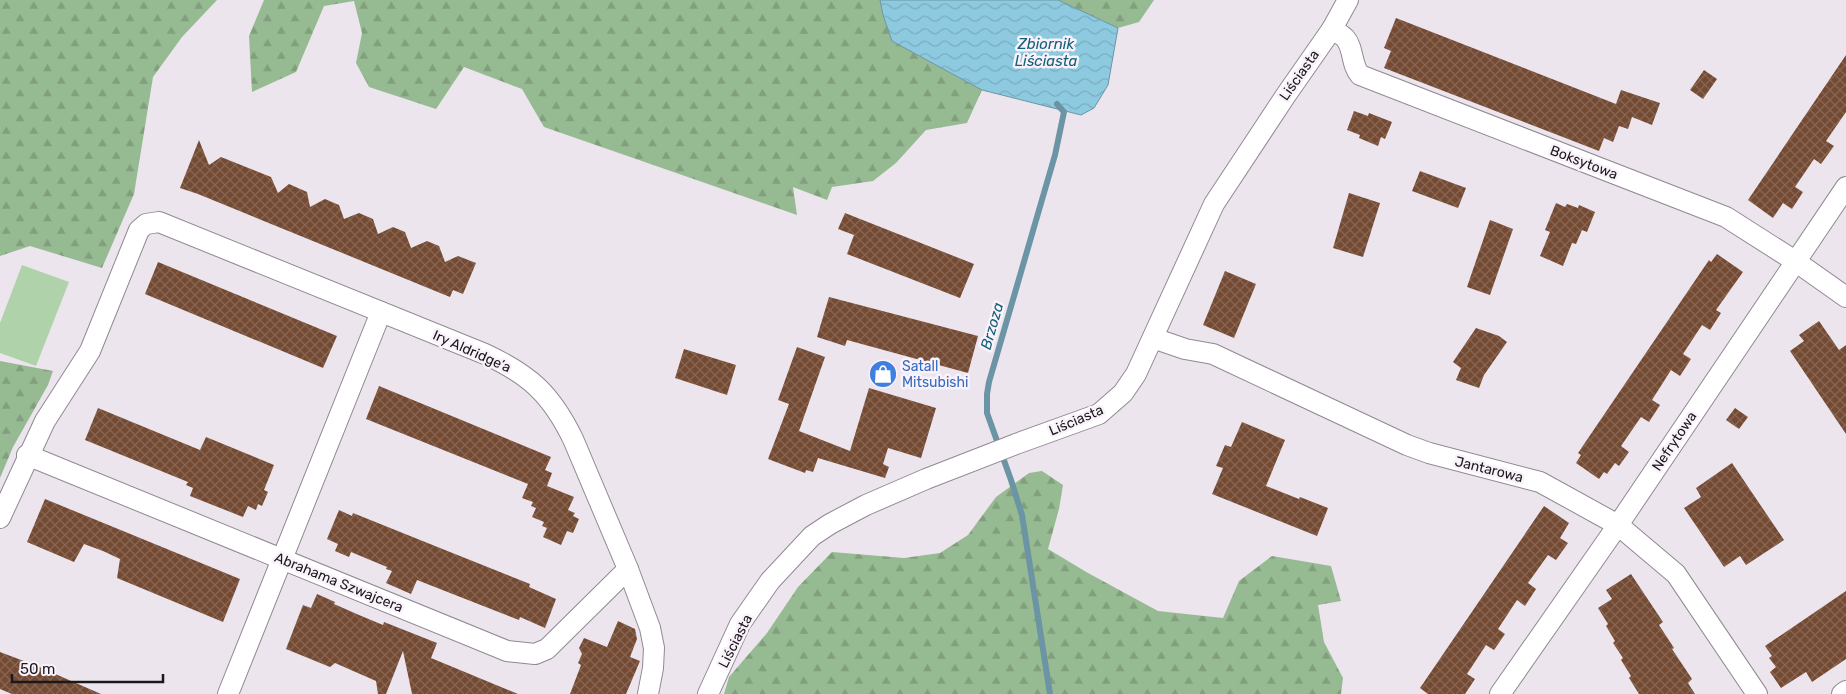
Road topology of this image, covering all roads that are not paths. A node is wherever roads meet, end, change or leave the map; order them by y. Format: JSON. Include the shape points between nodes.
{"nodes":[{"id":1,"x":1348,"y":0,"type":"edge"},
{"id":2,"x":1332,"y":29,"type":"junction"},
{"id":3,"x":1846,"y":186,"type":"edge"},
{"id":4,"x":1795,"y":261,"type":"junction"},
{"id":5,"x":1846,"y":297,"type":"edge"},
{"id":6,"x":381,"y":312,"type":"junction"},
{"id":7,"x":1153,"y":338,"type":"junction"},
{"id":8,"x":27,"y":456,"type":"junction"},
{"id":9,"x":0,"y":518,"type":"edge"},
{"id":10,"x":1618,"y":525,"type":"junction"},
{"id":11,"x":282,"y":559,"type":"junction"},
{"id":12,"x":628,"y":569,"type":"junction"},
{"id":13,"x":1846,"y":692,"type":"edge"},
{"id":14,"x":228,"y":694,"type":"edge"},
{"id":15,"x":648,"y":694,"type":"edge"},
{"id":16,"x":708,"y":694,"type":"edge"},
{"id":17,"x":1500,"y":694,"type":"edge"},
{"id":18,"x":1757,"y":694,"type":"edge"},
{"id":19,"x":1842,"y":694,"type":"edge"}],
"edges":[{"from":1,"to":2,"type":"street","name":"Liściasta"},
{"from":2,"to":4,"type":"street","name":"Boksytowa","via":[[1347,42],[1360,75],[1726,217]]},
{"from":2,"to":7,"type":"street","name":"Liściasta","via":[[1214,204]]},
{"from":3,"to":4,"type":"street","name":"Nefrytowa"},
{"from":4,"to":5,"type":"street","name":"Boksytowa"},
{"from":4,"to":10,"type":"street","name":"Nefrytowa"},
{"from":6,"to":8,"type":"street","name":"Iry Aldridge’a","via":[[159,222],[146,224],[139,230],[90,350]]},
{"from":6,"to":11,"type":"street"},
{"from":6,"to":12,"type":"street","name":"Iry Aldridge’a","via":[[500,361],[525,376],[544,393],[573,439]]},
{"from":7,"to":10,"type":"street","name":"Jantarowa","via":[[1213,354],[1429,453],[1540,482]]},
{"from":7,"to":16,"type":"street","name":"Liściasta","via":[[1124,393],[1098,414],[988,454],[866,505],[812,536],[770,581],[740,624]]},
{"from":8,"to":9,"type":"street"},
{"from":8,"to":11,"type":"street","name":"Abrahama Szwajcera"},
{"from":10,"to":17,"type":"street","name":"Nefrytowa"},
{"from":10,"to":18,"type":"street","name":"Jantarowa","via":[[1676,574]]},
{"from":11,"to":12,"type":"street","name":"Abrahama Szwajcera","via":[[508,651],[523,654],[547,649]]},
{"from":11,"to":14,"type":"street"},
{"from":12,"to":15,"type":"street","name":"Iry Aldridge’a","via":[[647,618],[654,648],[654,668]]},
{"from":13,"to":19,"type":"street"}]}
